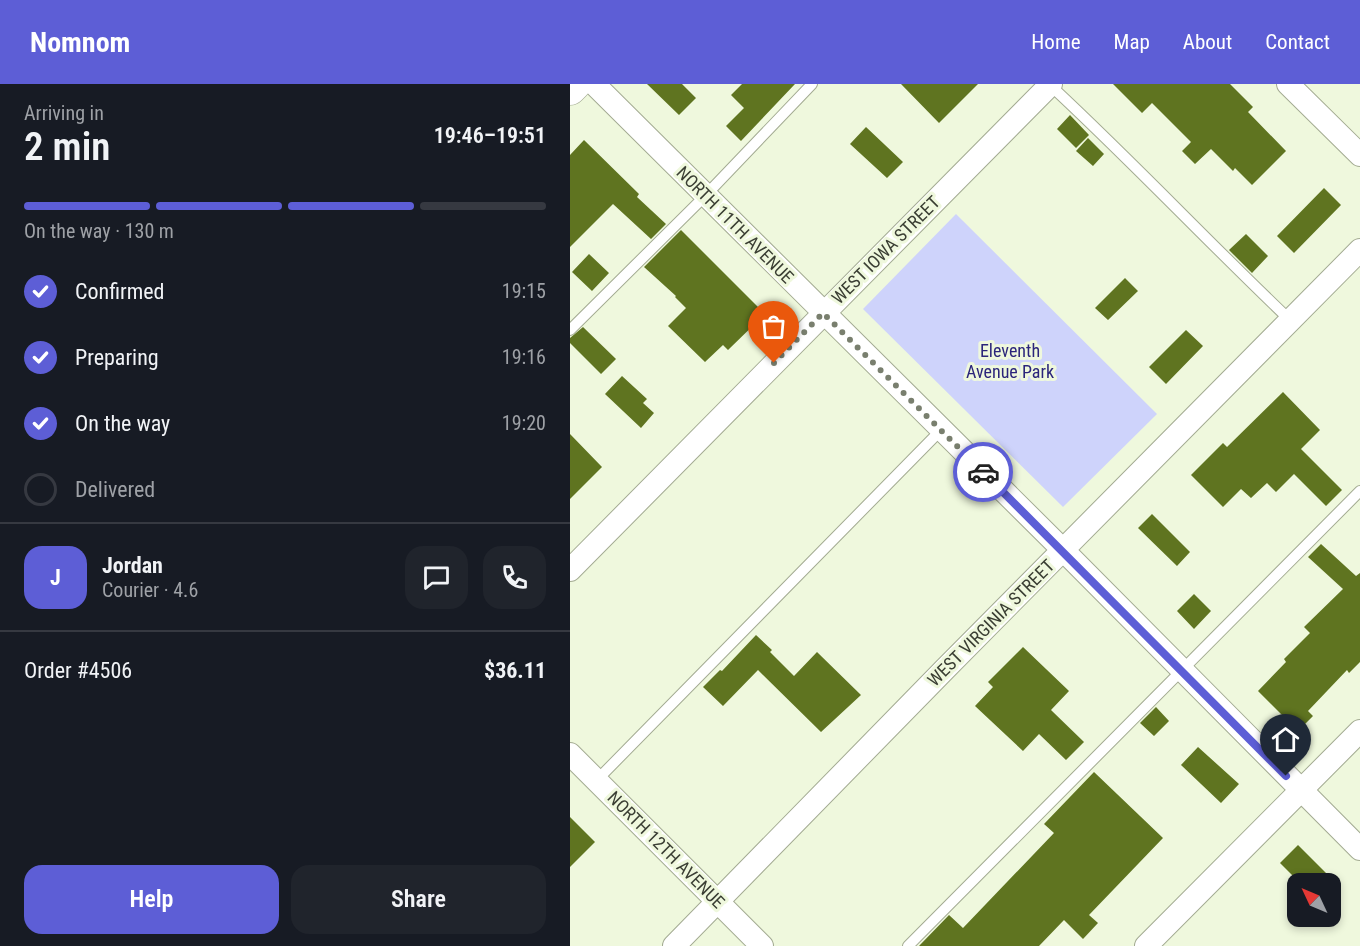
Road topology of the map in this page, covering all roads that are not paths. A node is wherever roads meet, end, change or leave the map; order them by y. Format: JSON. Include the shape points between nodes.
{"nodes":[{"id":1,"x":575,"y":84,"type":"edge"},
{"id":2,"x":594,"y":84,"type":"edge"},
{"id":3,"x":812,"y":84,"type":"edge"},
{"id":4,"x":1288,"y":84,"type":"edge"},
{"id":5,"x":1050,"y":85,"type":"edge"},
{"id":6,"x":570,"y":89,"type":"edge"},
{"id":7,"x":1360,"y":156,"type":"edge"},
{"id":8,"x":705,"y":196,"type":"junction"},
{"id":9,"x":1360,"y":250,"type":"edge"},
{"id":10,"x":823,"y":313,"type":"junction"},
{"id":11,"x":1291,"y":321,"type":"junction"},
{"id":12,"x":570,"y":330,"type":"edge"},
{"id":13,"x":941,"y":430,"type":"junction"},
{"id":14,"x":1360,"y":491,"type":"edge"},
{"id":15,"x":1063,"y":550,"type":"junction"},
{"id":16,"x":570,"y":570,"type":"edge"},
{"id":17,"x":1182,"y":670,"type":"junction"},
{"id":18,"x":1360,"y":730,"type":"edge"},
{"id":19,"x":570,"y":754,"type":"edge"},
{"id":20,"x":597,"y":780,"type":"junction"},
{"id":21,"x":1301,"y":791,"type":"junction"},
{"id":22,"x":1360,"y":849,"type":"edge"},
{"id":23,"x":718,"y":902,"type":"junction"},
{"id":24,"x":674,"y":946,"type":"edge"},
{"id":25,"x":762,"y":946,"type":"edge"},
{"id":26,"x":908,"y":946,"type":"edge"},
{"id":27,"x":1146,"y":946,"type":"edge"}],
"edges":[{"from":1,"to":6,"type":"main road"},
{"from":2,"to":8,"type":"street","name":"NORTH 11TH AVENUE"},
{"from":3,"to":8,"type":"lane"},
{"from":4,"to":7,"type":"street"},
{"from":5,"to":10,"type":"street","name":"WEST IOWA STREET"},
{"from":5,"to":11,"type":"lane"},
{"from":8,"to":10,"type":"street","name":"NORTH 11TH AVENUE"},
{"from":8,"to":12,"type":"lane"},
{"from":9,"to":11,"type":"street","name":"WEST VIRGINIA STREET"},
{"from":10,"to":13,"type":"street","name":"NORTH 11TH AVENUE"},
{"from":10,"to":16,"type":"street","name":"WEST IOWA STREET"},
{"from":11,"to":15,"type":"street","name":"WEST VIRGINIA STREET"},
{"from":13,"to":15,"type":"street","name":"NORTH 11TH AVENUE"},
{"from":13,"to":20,"type":"lane"},
{"from":14,"to":17,"type":"lane"},
{"from":15,"to":17,"type":"street","name":"NORTH 11TH AVENUE"},
{"from":15,"to":23,"type":"street","name":"WEST VIRGINIA STREET"},
{"from":17,"to":21,"type":"street","name":"NORTH 11TH AVENUE"},
{"from":17,"to":26,"type":"lane"},
{"from":18,"to":21,"type":"street"},
{"from":19,"to":20,"type":"street","name":"NORTH 12TH AVENUE"},
{"from":20,"to":23,"type":"street","name":"NORTH 12TH AVENUE"},
{"from":21,"to":22,"type":"street","name":"NORTH 11TH AVENUE"},
{"from":21,"to":27,"type":"street"},
{"from":23,"to":24,"type":"street","name":"WEST VIRGINIA STREET"},
{"from":23,"to":25,"type":"street","name":"NORTH 12TH AVENUE"}]}
